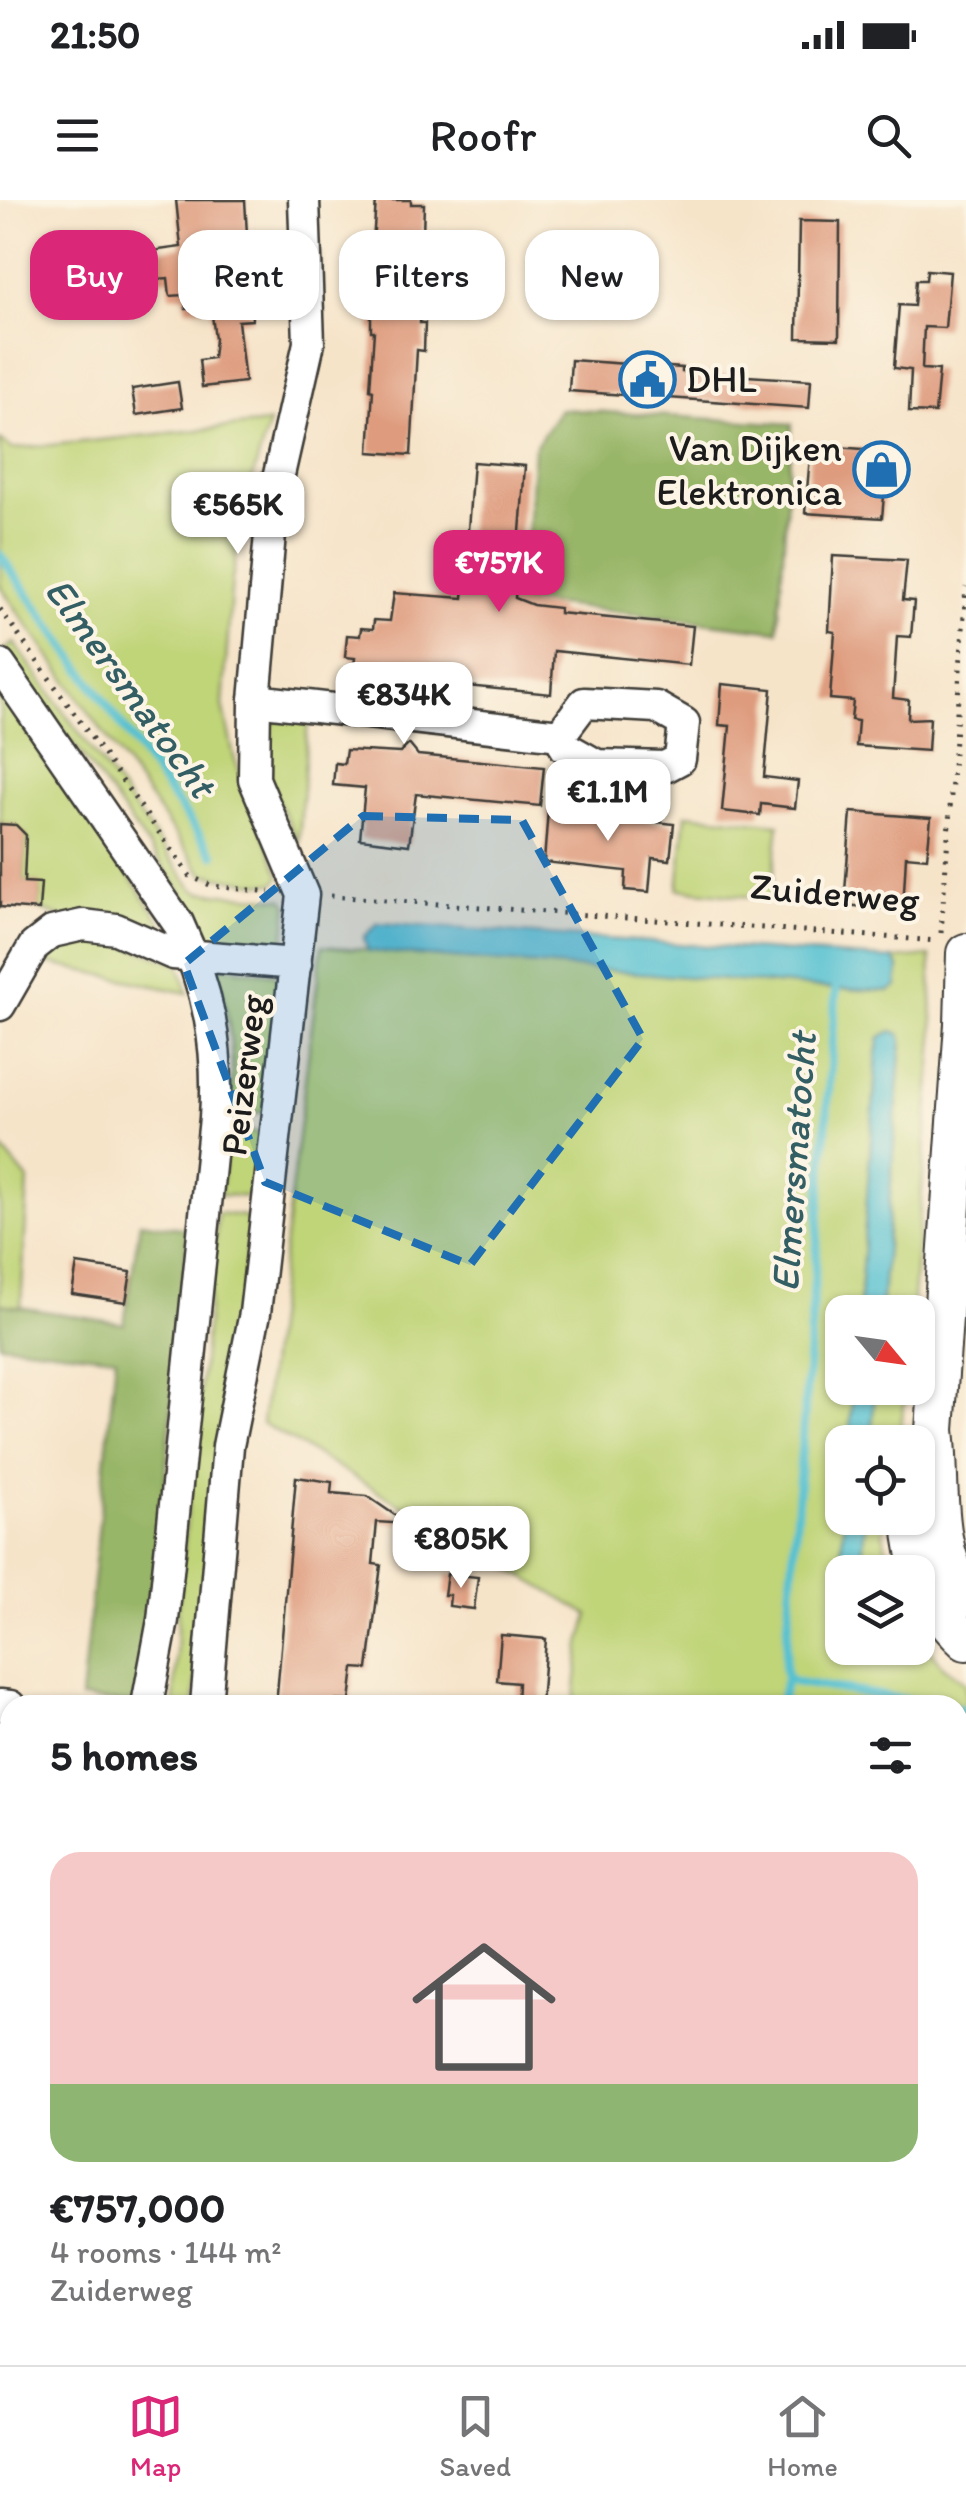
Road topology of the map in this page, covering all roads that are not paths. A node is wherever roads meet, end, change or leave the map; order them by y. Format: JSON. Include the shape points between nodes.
{"nodes":[{"id":1,"x":304,"y":200,"type":"edge"},
{"id":2,"x":0,"y":665,"type":"edge"},
{"id":3,"x":255,"y":700,"type":"junction"},
{"id":4,"x":560,"y":735,"type":"dead end"},
{"id":5,"x":960,"y":948,"type":"edge"},
{"id":6,"x":194,"y":956,"type":"junction"},
{"id":7,"x":296,"y":964,"type":"junction"},
{"id":8,"x":0,"y":1005,"type":"edge"},
{"id":9,"x":935,"y":1430,"type":"joint"},
{"id":10,"x":914,"y":1535,"type":"edge"},
{"id":11,"x":966,"y":1596,"type":"edge"},
{"id":12,"x":163,"y":1620,"type":"junction"},
{"id":13,"x":966,"y":1641,"type":"edge"},
{"id":14,"x":148,"y":1695,"type":"edge"},
{"id":15,"x":168,"y":1695,"type":"edge"},
{"id":16,"x":207,"y":1695,"type":"edge"}],
"edges":[{"from":1,"to":3,"type":"street","via":[[309,343],[274,501]]},
{"from":2,"to":6,"type":"street","name":"Peizerweg","via":[[160,892]]},
{"from":3,"to":4,"type":"street"},
{"from":3,"to":7,"type":"street","name":"Peizerweg","via":[[254,778],[304,895]]},
{"from":5,"to":9,"type":"main road","via":[[964,1024]]},
{"from":6,"to":7,"type":"street"},
{"from":6,"to":8,"type":"street","via":[[161,951],[100,926],[52,932],[34,946]]},
{"from":6,"to":12,"type":"street","name":"Peizerweg","via":[[213,1021],[217,1082]]},
{"from":7,"to":16,"type":"street","name":"Peizerweg","via":[[255,1313],[228,1446]]},
{"from":9,"to":11,"type":"main road","via":[[940,1532]]},
{"from":10,"to":13,"type":"main road","via":[[929,1593]]},
{"from":12,"to":14,"type":"street","name":"Peizerweg"},
{"from":12,"to":15,"type":"street","name":"Peizerweg"}]}
